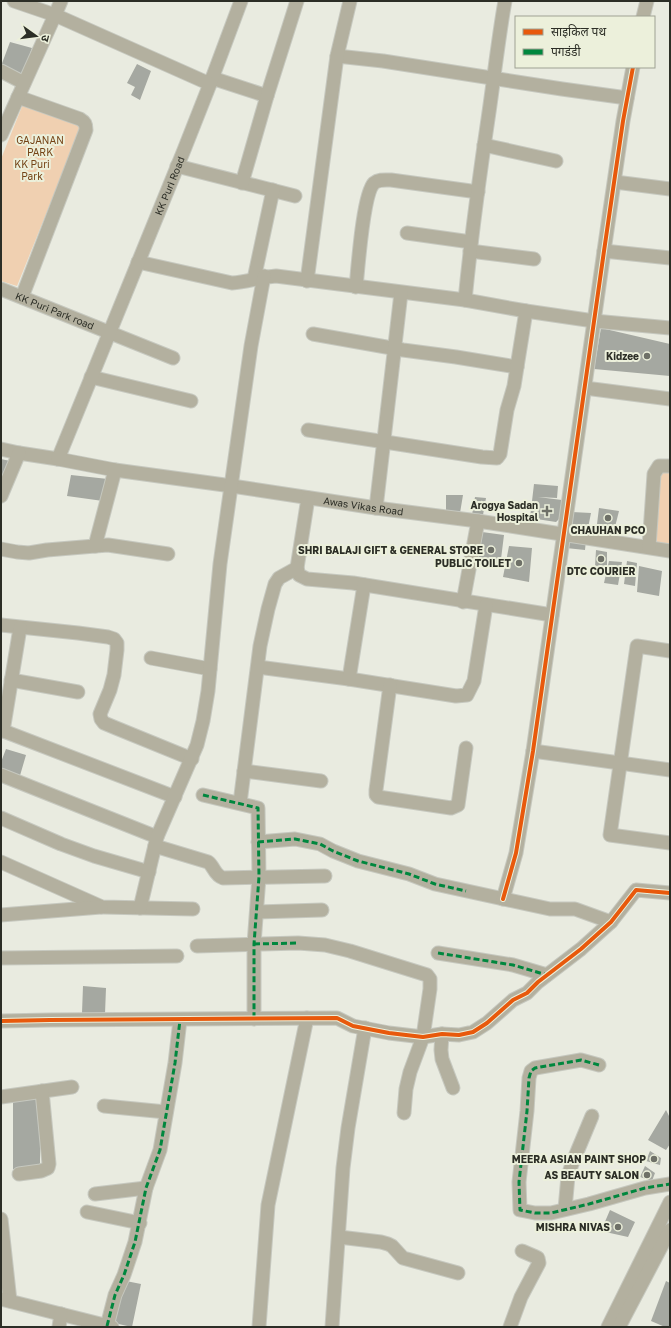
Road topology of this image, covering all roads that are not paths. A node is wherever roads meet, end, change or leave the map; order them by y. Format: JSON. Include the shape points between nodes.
{"nodes":[{"id":1,"x":14,"y":1,"type":"edge"},
{"id":2,"x":61,"y":1,"type":"edge"},
{"id":3,"x":241,"y":1,"type":"edge"},
{"id":4,"x":297,"y":1,"type":"edge"},
{"id":5,"x":350,"y":1,"type":"edge"},
{"id":6,"x":505,"y":1,"type":"edge"},
{"id":7,"x":647,"y":1,"type":"edge"},
{"id":8,"x":55,"y":15,"type":"junction"},
{"id":9,"x":643,"y":16,"type":"edge"},
{"id":10,"x":337,"y":56,"type":"junction"},
{"id":11,"x":633,"y":68,"type":"edge"},
{"id":12,"x":1,"y":71,"type":"edge"},
{"id":13,"x":494,"y":78,"type":"junction"},
{"id":14,"x":211,"y":81,"type":"junction"},
{"id":15,"x":24,"y":84,"type":"junction"},
{"id":16,"x":267,"y":96,"type":"junction"},
{"id":17,"x":18,"y":97,"type":"junction"},
{"id":18,"x":628,"y":98,"type":"junction"},
{"id":19,"x":1,"y":134,"type":"edge"},
{"id":20,"x":484,"y":145,"type":"junction"},
{"id":21,"x":556,"y":162,"type":"dead end"},
{"id":22,"x":177,"y":166,"type":"junction"},
{"id":23,"x":615,"y":182,"type":"junction"},
{"id":24,"x":242,"y":183,"type":"junction"},
{"id":25,"x":670,"y":189,"type":"edge"},
{"id":26,"x":273,"y":190,"type":"junction"},
{"id":27,"x":478,"y":192,"type":"junction"},
{"id":28,"x":295,"y":196,"type":"dead end"},
{"id":29,"x":407,"y":233,"type":"dead end"},
{"id":30,"x":470,"y":247,"type":"junction"},
{"id":31,"x":604,"y":251,"type":"junction"},
{"id":32,"x":670,"y":258,"type":"edge"},
{"id":33,"x":534,"y":259,"type":"dead end"},
{"id":34,"x":138,"y":262,"type":"junction"},
{"id":35,"x":259,"y":278,"type":"junction"},
{"id":36,"x":307,"y":281,"type":"junction"},
{"id":37,"x":356,"y":287,"type":"junction"},
{"id":38,"x":1,"y":289,"type":"edge"},
{"id":39,"x":402,"y":293,"type":"junction"},
{"id":40,"x":22,"y":297,"type":"junction"},
{"id":41,"x":465,"y":300,"type":"junction"},
{"id":42,"x":526,"y":311,"type":"junction"},
{"id":43,"x":594,"y":321,"type":"junction"},
{"id":44,"x":670,"y":328,"type":"edge"},
{"id":45,"x":109,"y":333,"type":"junction"},
{"id":46,"x":313,"y":334,"type":"dead end"},
{"id":47,"x":395,"y":348,"type":"junction"},
{"id":48,"x":173,"y":358,"type":"dead end"},
{"id":49,"x":517,"y":367,"type":"junction"},
{"id":50,"x":91,"y":377,"type":"junction"},
{"id":51,"x":584,"y":388,"type":"junction"},
{"id":52,"x":670,"y":399,"type":"edge"},
{"id":53,"x":191,"y":401,"type":"dead end"},
{"id":54,"x":308,"y":430,"type":"dead end"},
{"id":55,"x":384,"y":442,"type":"junction"},
{"id":56,"x":1,"y":449,"type":"edge"},
{"id":57,"x":19,"y":453,"type":"junction"},
{"id":58,"x":58,"y":459,"type":"junction"},
{"id":59,"x":670,"y":466,"type":"edge"},
{"id":60,"x":115,"y":470,"type":"junction"},
{"id":61,"x":232,"y":486,"type":"junction"},
{"id":62,"x":1,"y":496,"type":"edge"},
{"id":63,"x":308,"y":498,"type":"junction"},
{"id":64,"x":376,"y":508,"type":"junction"},
{"id":65,"x":478,"y":521,"type":"junction"},
{"id":66,"x":563,"y":533,"type":"junction"},
{"id":67,"x":95,"y":546,"type":"junction"},
{"id":68,"x":649,"y":548,"type":"junction"},
{"id":69,"x":1,"y":549,"type":"edge"},
{"id":70,"x":670,"y":551,"type":"edge"},
{"id":71,"x":168,"y":554,"type":"dead end"},
{"id":72,"x":296,"y":568,"type":"junction"},
{"id":73,"x":364,"y":585,"type":"junction"},
{"id":74,"x":463,"y":602,"type":"junction"},
{"id":75,"x":486,"y":605,"type":"junction"},
{"id":76,"x":552,"y":615,"type":"junction"},
{"id":77,"x":1,"y":625,"type":"edge"},
{"id":78,"x":20,"y":628,"type":"junction"},
{"id":79,"x":670,"y":651,"type":"edge"},
{"id":80,"x":151,"y":658,"type":"dead end"},
{"id":81,"x":258,"y":667,"type":"junction"},
{"id":82,"x":210,"y":669,"type":"junction"},
{"id":83,"x":350,"y":679,"type":"junction"},
{"id":84,"x":11,"y":680,"type":"junction"},
{"id":85,"x":390,"y":686,"type":"junction"},
{"id":86,"x":78,"y":692,"type":"dead end"},
{"id":87,"x":2,"y":731,"type":"edge"},
{"id":88,"x":466,"y":748,"type":"dead end"},
{"id":89,"x":533,"y":751,"type":"junction"},
{"id":90,"x":192,"y":759,"type":"junction"},
{"id":91,"x":620,"y":763,"type":"junction"},
{"id":92,"x":670,"y":770,"type":"edge"},
{"id":93,"x":244,"y":772,"type":"junction"},
{"id":94,"x":1,"y":775,"type":"edge"},
{"id":95,"x":321,"y":781,"type":"dead end"},
{"id":96,"x":203,"y":795,"type":"dead end"},
{"id":97,"x":175,"y":797,"type":"junction"},
{"id":98,"x":240,"y":803,"type":"junction"},
{"id":99,"x":1,"y":818,"type":"edge"},
{"id":100,"x":156,"y":842,"type":"junction"},
{"id":101,"x":258,"y":842,"type":"junction"},
{"id":102,"x":670,"y":843,"type":"edge"},
{"id":103,"x":1,"y":862,"type":"edge"},
{"id":104,"x":149,"y":872,"type":"junction"},
{"id":105,"x":325,"y":876,"type":"dead end"},
{"id":106,"x":259,"y":877,"type":"junction"},
{"id":107,"x":670,"y":893,"type":"edge"},
{"id":108,"x":503,"y":899,"type":"junction"},
{"id":109,"x":102,"y":907,"type":"junction"},
{"id":110,"x":140,"y":908,"type":"junction"},
{"id":111,"x":193,"y":909,"type":"dead end"},
{"id":112,"x":322,"y":910,"type":"dead end"},
{"id":113,"x":257,"y":912,"type":"junction"},
{"id":114,"x":1,"y":915,"type":"edge"},
{"id":115,"x":611,"y":922,"type":"junction"},
{"id":116,"x":254,"y":944,"type":"junction"},
{"id":117,"x":197,"y":946,"type":"dead end"},
{"id":118,"x":438,"y":953,"type":"dead end"},
{"id":119,"x":177,"y":956,"type":"dead end"},
{"id":120,"x":1,"y":958,"type":"edge"},
{"id":121,"x":548,"y":975,"type":"junction"},
{"id":122,"x":307,"y":1018,"type":"junction"},
{"id":123,"x":254,"y":1019,"type":"junction"},
{"id":124,"x":180,"y":1020,"type":"junction"},
{"id":125,"x":1,"y":1021,"type":"edge"},
{"id":126,"x":365,"y":1028,"type":"junction"},
{"id":127,"x":442,"y":1034,"type":"junction"},
{"id":128,"x":423,"y":1036,"type":"junction"},
{"id":129,"x":599,"y":1065,"type":"dead end"},
{"id":130,"x":72,"y":1086,"type":"dead end"},
{"id":131,"x":453,"y":1088,"type":"dead end"},
{"id":132,"x":42,"y":1091,"type":"junction"},
{"id":133,"x":1,"y":1097,"type":"edge"},
{"id":134,"x":104,"y":1106,"type":"dead end"},
{"id":135,"x":166,"y":1112,"type":"junction"},
{"id":136,"x":404,"y":1114,"type":"dead end"},
{"id":137,"x":592,"y":1116,"type":"dead end"},
{"id":138,"x":19,"y":1174,"type":"dead end"},
{"id":139,"x":670,"y":1184,"type":"edge"},
{"id":140,"x":146,"y":1188,"type":"junction"},
{"id":141,"x":95,"y":1194,"type":"dead end"},
{"id":142,"x":670,"y":1203,"type":"edge"},
{"id":143,"x":565,"y":1209,"type":"junction"},
{"id":144,"x":87,"y":1212,"type":"dead end"},
{"id":145,"x":1,"y":1219,"type":"edge"},
{"id":146,"x":140,"y":1223,"type":"junction"},
{"id":147,"x":670,"y":1230,"type":"edge"},
{"id":148,"x":339,"y":1237,"type":"junction"},
{"id":149,"x":522,"y":1251,"type":"dead end"},
{"id":150,"x":458,"y":1273,"type":"dead end"},
{"id":151,"x":5,"y":1300,"type":"edge"},
{"id":152,"x":60,"y":1321,"type":"edge"},
{"id":153,"x":110,"y":1326,"type":"edge"},
{"id":154,"x":259,"y":1327,"type":"edge"},
{"id":155,"x":332,"y":1327,"type":"edge"},
{"id":156,"x":510,"y":1327,"type":"edge"},
{"id":157,"x":608,"y":1327,"type":"edge"},
{"id":158,"x":620,"y":1327,"type":"edge"}],
"edges":[{"from":1,"to":8,"type":"street"},
{"from":2,"to":8,"type":"street"},
{"from":3,"to":14,"type":"street","name":"KK Puri Road"},
{"from":4,"to":16,"type":"street"},
{"from":5,"to":10,"type":"street"},
{"from":6,"to":13,"type":"street"},
{"from":7,"to":9,"type":"street"},
{"from":8,"to":14,"type":"street"},
{"from":8,"to":15,"type":"street"},
{"from":10,"to":13,"type":"street","via":[[383,60]]},
{"from":10,"to":36,"type":"street"},
{"from":11,"to":18,"type":"street"},
{"from":12,"to":15,"type":"street"},
{"from":13,"to":18,"type":"street"},
{"from":13,"to":20,"type":"street"},
{"from":14,"to":16,"type":"street"},
{"from":14,"to":22,"type":"street","name":"KK Puri Road"},
{"from":15,"to":17,"type":"street"},
{"from":16,"to":24,"type":"street"},
{"from":17,"to":19,"type":"street"},
{"from":17,"to":40,"type":"street","via":[[80,119],[86,125]]},
{"from":18,"to":23,"type":"street"},
{"from":20,"to":21,"type":"street"},
{"from":20,"to":27,"type":"street"},
{"from":22,"to":24,"type":"street"},
{"from":22,"to":34,"type":"street","name":"KK Puri Road"},
{"from":23,"to":25,"type":"street"},
{"from":23,"to":31,"type":"street"},
{"from":24,"to":26,"type":"street"},
{"from":26,"to":28,"type":"street"},
{"from":26,"to":35,"type":"street"},
{"from":27,"to":30,"type":"street"},
{"from":27,"to":37,"type":"street","via":[[391,180],[374,183],[367,200]]},
{"from":29,"to":30,"type":"street"},
{"from":30,"to":33,"type":"street"},
{"from":30,"to":41,"type":"street"},
{"from":31,"to":32,"type":"street"},
{"from":31,"to":43,"type":"street"},
{"from":34,"to":35,"type":"street","via":[[232,283]]},
{"from":34,"to":45,"type":"street","name":"KK Puri Road"},
{"from":35,"to":36,"type":"street","via":[[276,276]]},
{"from":35,"to":61,"type":"street"},
{"from":36,"to":37,"type":"street"},
{"from":37,"to":39,"type":"street"},
{"from":38,"to":40,"type":"street","name":"KK Puri Park road"},
{"from":39,"to":41,"type":"street"},
{"from":39,"to":47,"type":"street"},
{"from":40,"to":45,"type":"street","name":"KK Puri Park road"},
{"from":41,"to":42,"type":"street"},
{"from":42,"to":43,"type":"street"},
{"from":42,"to":49,"type":"street"},
{"from":43,"to":44,"type":"street"},
{"from":43,"to":51,"type":"street"},
{"from":45,"to":48,"type":"street","name":"KK Puri Park road"},
{"from":45,"to":50,"type":"street","name":"KK Puri Road"},
{"from":46,"to":47,"type":"street"},
{"from":47,"to":49,"type":"street"},
{"from":47,"to":55,"type":"street"},
{"from":49,"to":55,"type":"street","via":[[500,454],[497,458]]},
{"from":50,"to":53,"type":"street"},
{"from":50,"to":58,"type":"street","name":"KK Puri Road"},
{"from":51,"to":52,"type":"street"},
{"from":51,"to":66,"type":"street"},
{"from":54,"to":55,"type":"street"},
{"from":55,"to":64,"type":"street"},
{"from":56,"to":57,"type":"street","name":"Awas Vikas Road"},
{"from":57,"to":58,"type":"street","name":"Awas Vikas Road"},
{"from":57,"to":62,"type":"street"},
{"from":58,"to":60,"type":"street","name":"Awas Vikas Road"},
{"from":59,"to":68,"type":"street","via":[[659,466],[654,474]]},
{"from":60,"to":61,"type":"street","name":"Awas Vikas Road"},
{"from":60,"to":67,"type":"street"},
{"from":61,"to":63,"type":"street","name":"Awas Vikas Road"},
{"from":61,"to":82,"type":"street","via":[[220,564]]},
{"from":63,"to":64,"type":"street","name":"Awas Vikas Road"},
{"from":63,"to":72,"type":"street"},
{"from":64,"to":65,"type":"street","name":"Awas Vikas Road"},
{"from":65,"to":66,"type":"street","name":"Awas Vikas Road"},
{"from":65,"to":74,"type":"street"},
{"from":66,"to":68,"type":"street","name":"Awas Vikas Road"},
{"from":66,"to":76,"type":"street"},
{"from":67,"to":69,"type":"street","via":[[29,553]]},
{"from":67,"to":71,"type":"street","via":[[108,545]]},
{"from":68,"to":70,"type":"street","name":"Awas Vikas Road"},
{"from":72,"to":73,"type":"street","via":[[299,575],[307,579]]},
{"from":72,"to":81,"type":"street","via":[[275,584],[260,646]]},
{"from":73,"to":74,"type":"street"},
{"from":73,"to":83,"type":"street"},
{"from":74,"to":75,"type":"street"},
{"from":75,"to":76,"type":"street"},
{"from":75,"to":85,"type":"street","via":[[474,681],[467,695],[456,696]]},
{"from":76,"to":89,"type":"street"},
{"from":77,"to":78,"type":"street"},
{"from":78,"to":84,"type":"street"},
{"from":78,"to":90,"type":"street","via":[[78,633],[114,640],[117,650],[114,675],[100,719],[104,723]]},
{"from":79,"to":91,"type":"street","via":[[637,646]]},
{"from":80,"to":82,"type":"street"},
{"from":81,"to":83,"type":"street"},
{"from":81,"to":93,"type":"street"},
{"from":82,"to":90,"type":"street","via":[[203,721]]},
{"from":83,"to":85,"type":"street"},
{"from":84,"to":86,"type":"street"},
{"from":84,"to":87,"type":"street"},
{"from":85,"to":88,"type":"street","via":[[376,790],[378,798],[452,808],[458,806]]},
{"from":87,"to":97,"type":"street"},
{"from":89,"to":91,"type":"street"},
{"from":89,"to":108,"type":"street","via":[[516,854]]},
{"from":90,"to":97,"type":"street"},
{"from":91,"to":92,"type":"street"},
{"from":91,"to":102,"type":"street","via":[[610,835]]},
{"from":93,"to":95,"type":"street"},
{"from":93,"to":98,"type":"street"},
{"from":94,"to":100,"type":"street"},
{"from":96,"to":98,"type":"street"},
{"from":97,"to":100,"type":"street"},
{"from":98,"to":101,"type":"street","via":[[258,808]]},
{"from":99,"to":104,"type":"street","via":[[61,844]]},
{"from":100,"to":104,"type":"street"},
{"from":100,"to":106,"type":"street","via":[[208,862],[220,877]]},
{"from":101,"to":106,"type":"street"},
{"from":101,"to":108,"type":"street","via":[[295,839],[320,844],[358,861],[409,874],[435,884]]},
{"from":103,"to":109,"type":"street"},
{"from":104,"to":110,"type":"street"},
{"from":105,"to":106,"type":"street"},
{"from":106,"to":113,"type":"street"},
{"from":107,"to":115,"type":"street","via":[[636,890]]},
{"from":108,"to":115,"type":"street","via":[[550,909],[575,909]]},
{"from":109,"to":110,"type":"street"},
{"from":109,"to":114,"type":"street"},
{"from":110,"to":111,"type":"street"},
{"from":112,"to":113,"type":"street"},
{"from":113,"to":116,"type":"street"},
{"from":115,"to":121,"type":"street"},
{"from":116,"to":117,"type":"street"},
{"from":116,"to":123,"type":"street"},
{"from":116,"to":128,"type":"street","via":[[326,945],[427,975],[430,979],[430,989]]},
{"from":118,"to":121,"type":"street","via":[[513,965]]},
{"from":119,"to":120,"type":"street"},
{"from":121,"to":127,"type":"street","via":[[473,1032],[459,1035]]},
{"from":122,"to":123,"type":"street"},
{"from":122,"to":126,"type":"street","via":[[337,1018],[353,1026]]},
{"from":122,"to":154,"type":"street","via":[[268,1205]]},
{"from":123,"to":124,"type":"street"},
{"from":124,"to":125,"type":"street"},
{"from":124,"to":135,"type":"street"},
{"from":126,"to":128,"type":"street"},
{"from":126,"to":148,"type":"street","via":[[343,1168]]},
{"from":127,"to":128,"type":"street"},
{"from":127,"to":131,"type":"street","via":[[442,1059]]},
{"from":128,"to":136,"type":"street","via":[[410,1072]]},
{"from":129,"to":143,"type":"street","via":[[581,1060],[543,1066],[531,1071],[529,1078],[519,1182],[520,1210],[551,1213]]},
{"from":130,"to":132,"type":"street"},
{"from":132,"to":133,"type":"street"},
{"from":132,"to":138,"type":"street","via":[[50,1164],[41,1171]]},
{"from":134,"to":135,"type":"street"},
{"from":135,"to":140,"type":"street","via":[[160,1150]]},
{"from":137,"to":143,"type":"street","via":[[568,1176]]},
{"from":139,"to":143,"type":"street"},
{"from":140,"to":141,"type":"street"},
{"from":140,"to":146,"type":"street"},
{"from":142,"to":157,"type":"street"},
{"from":144,"to":146,"type":"street"},
{"from":145,"to":151,"type":"street"},
{"from":146,"to":153,"type":"street","via":[[116,1295]]},
{"from":147,"to":158,"type":"street"},
{"from":148,"to":150,"type":"street","via":[[388,1244],[403,1258]]},
{"from":148,"to":155,"type":"street"},
{"from":149,"to":156,"type":"street","via":[[538,1258],[539,1263],[521,1297]]},
{"from":151,"to":152,"type":"street"},
{"from":152,"to":153,"type":"street"}]}
